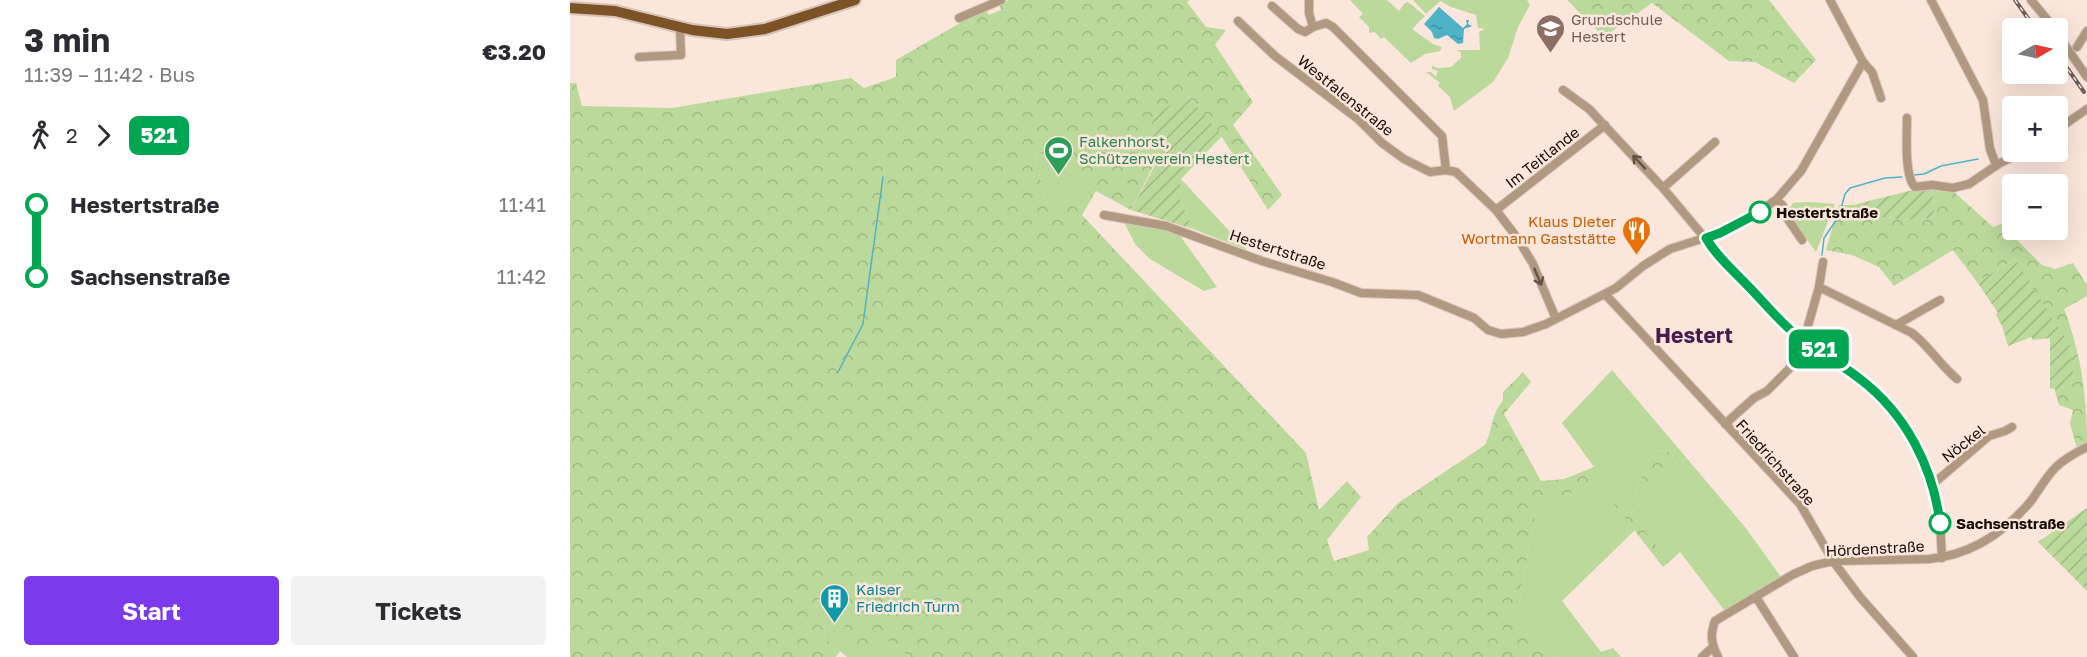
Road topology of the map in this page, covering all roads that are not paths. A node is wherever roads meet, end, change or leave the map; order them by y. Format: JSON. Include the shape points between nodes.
{"nodes":[{"id":1,"x":855,"y":0,"type":"edge"},
{"id":2,"x":1000,"y":0,"type":"edge"},
{"id":3,"x":1308,"y":0,"type":"edge"},
{"id":4,"x":1830,"y":0,"type":"edge"},
{"id":5,"x":1931,"y":0,"type":"edge"},
{"id":6,"x":2031,"y":0,"type":"edge"},
{"id":7,"x":2037,"y":0,"type":"edge"},
{"id":8,"x":1272,"y":6,"type":"dead end"},
{"id":9,"x":570,"y":8,"type":"edge"},
{"id":10,"x":959,"y":18,"type":"dead end"},
{"id":11,"x":2046,"y":18,"type":"edge"},
{"id":12,"x":2047,"y":18,"type":"edge"},
{"id":13,"x":1238,"y":21,"type":"dead end"},
{"id":14,"x":1313,"y":27,"type":"junction"},
{"id":15,"x":680,"y":28,"type":"junction"},
{"id":16,"x":2087,"y":31,"type":"edge"},
{"id":17,"x":2077,"y":47,"type":"dead end"},
{"id":18,"x":2068,"y":49,"type":"edge"},
{"id":19,"x":639,"y":57,"type":"dead end"},
{"id":20,"x":1863,"y":62,"type":"junction"},
{"id":21,"x":2087,"y":77,"type":"edge"},
{"id":22,"x":1563,"y":90,"type":"dead end"},
{"id":23,"x":1881,"y":98,"type":"dead end"},
{"id":24,"x":2087,"y":109,"type":"edge"},
{"id":25,"x":1907,"y":118,"type":"dead end"},
{"id":26,"x":2068,"y":122,"type":"edge"},
{"id":27,"x":1605,"y":125,"type":"junction"},
{"id":28,"x":1715,"y":142,"type":"dead end"},
{"id":29,"x":2002,"y":162,"type":"edge"},
{"id":30,"x":1996,"y":165,"type":"junction"},
{"id":31,"x":1446,"y":170,"type":"junction"},
{"id":32,"x":1664,"y":188,"type":"junction"},
{"id":33,"x":1777,"y":199,"type":"junction"},
{"id":34,"x":1496,"y":210,"type":"junction"},
{"id":35,"x":1104,"y":215,"type":"dead end"},
{"id":36,"x":1706,"y":238,"type":"junction"},
{"id":37,"x":1802,"y":240,"type":"dead end"},
{"id":38,"x":1823,"y":262,"type":"dead end"},
{"id":39,"x":1819,"y":287,"type":"junction"},
{"id":40,"x":1605,"y":294,"type":"junction"},
{"id":41,"x":1940,"y":300,"type":"dead end"},
{"id":42,"x":1556,"y":320,"type":"junction"},
{"id":43,"x":1896,"y":325,"type":"junction"},
{"id":44,"x":1804,"y":340,"type":"junction"},
{"id":45,"x":1813,"y":345,"type":"junction"},
{"id":46,"x":1957,"y":379,"type":"dead end"},
{"id":47,"x":1725,"y":424,"type":"junction"},
{"id":48,"x":2012,"y":426,"type":"dead end"},
{"id":49,"x":2087,"y":447,"type":"edge"},
{"id":50,"x":1933,"y":484,"type":"junction"},
{"id":51,"x":1942,"y":558,"type":"junction"},
{"id":52,"x":1833,"y":561,"type":"junction"},
{"id":53,"x":1756,"y":597,"type":"junction"},
{"id":54,"x":1713,"y":647,"type":"junction"},
{"id":55,"x":1702,"y":657,"type":"edge"},
{"id":56,"x":1718,"y":657,"type":"edge"},
{"id":57,"x":1794,"y":657,"type":"edge"},
{"id":58,"x":1913,"y":657,"type":"edge"}],
"edges":[{"from":1,"to":15,"type":"main road","via":[[753,31],[714,33]]},
{"from":2,"to":10,"type":"street"},
{"from":3,"to":14,"type":"street"},
{"from":4,"to":20,"type":"street"},
{"from":5,"to":30,"type":"street","via":[[1983,100]]},
{"from":6,"to":11,"type":"street"},
{"from":7,"to":12,"type":"street"},
{"from":8,"to":14,"type":"street","name":"Westfalenstraße","via":[[1301,32]]},
{"from":9,"to":15,"type":"main road","via":[[615,11]]},
{"from":13,"to":31,"type":"street","name":"Westfalenstraße","via":[[1275,56],[1404,159],[1430,172]]},
{"from":14,"to":31,"type":"street","name":"Westfalenstraße","via":[[1326,23],[1333,27],[1442,136]]},
{"from":15,"to":19,"type":"street","via":[[681,55]]},
{"from":16,"to":17,"type":"street"},
{"from":18,"to":21,"type":"street"},
{"from":20,"to":23,"type":"street","via":[[1872,72]]},
{"from":20,"to":33,"type":"street","name":"Hestertstraße","via":[[1801,171]]},
{"from":22,"to":27,"type":"street"},
{"from":24,"to":26,"type":"street"},
{"from":25,"to":30,"type":"street","via":[[1912,185],[1961,187]]},
{"from":32,"to":27,"type":"street","one_way":true},
{"from":27,"to":34,"type":"street","name":"Im Teitlande"},
{"from":28,"to":32,"type":"street"},
{"from":29,"to":30,"type":"street"},
{"from":31,"to":34,"type":"street","name":"Westfalenstraße","via":[[1456,172]]},
{"from":32,"to":36,"type":"street"},
{"from":33,"to":36,"type":"street","name":"Hestertstraße","via":[[1750,218]]},
{"from":33,"to":37,"type":"street"},
{"from":34,"to":42,"type":"street","name":"Westfalenstraße","one_way":true,"via":[[1533,264]]},
{"from":35,"to":42,"type":"street","name":"Hestertstraße","via":[[1166,226],[1361,293],[1418,295],[1474,318],[1494,334],[1523,332]]},
{"from":36,"to":40,"type":"street","name":"Hestertstraße","via":[[1670,249]]},
{"from":36,"to":44,"type":"street","via":[[1791,331]]},
{"from":38,"to":39,"type":"street"},
{"from":39,"to":43,"type":"street"},
{"from":39,"to":44,"type":"street"},
{"from":40,"to":42,"type":"street","name":"Hestertstraße"},
{"from":40,"to":47,"type":"street","name":"Friedrichstraße"},
{"from":41,"to":43,"type":"street"},
{"from":43,"to":46,"type":"street","via":[[1923,341]]},
{"from":44,"to":45,"type":"street"},
{"from":45,"to":47,"type":"street","via":[[1767,391]]},
{"from":45,"to":50,"type":"street","via":[[1881,397],[1912,436]]},
{"from":47,"to":52,"type":"street","name":"Friedrichstraße","via":[[1800,504]]},
{"from":48,"to":50,"type":"street","name":"Nöckel","via":[[1989,436]]},
{"from":49,"to":51,"type":"street","name":"Hördenstraße","via":[[2056,466],[2028,504],[1993,536],[1967,551]]},
{"from":50,"to":51,"type":"street"},
{"from":51,"to":52,"type":"street","name":"Hördenstraße"},
{"from":52,"to":53,"type":"street","name":"Hördenstraße","via":[[1792,575]]},
{"from":52,"to":58,"type":"street","name":"Friedrichstraße"},
{"from":53,"to":54,"type":"street","name":"Hördenstraße","via":[[1714,621],[1710,633]]},
{"from":53,"to":57,"type":"street"},
{"from":54,"to":55,"type":"street"},
{"from":54,"to":56,"type":"street"}]}
